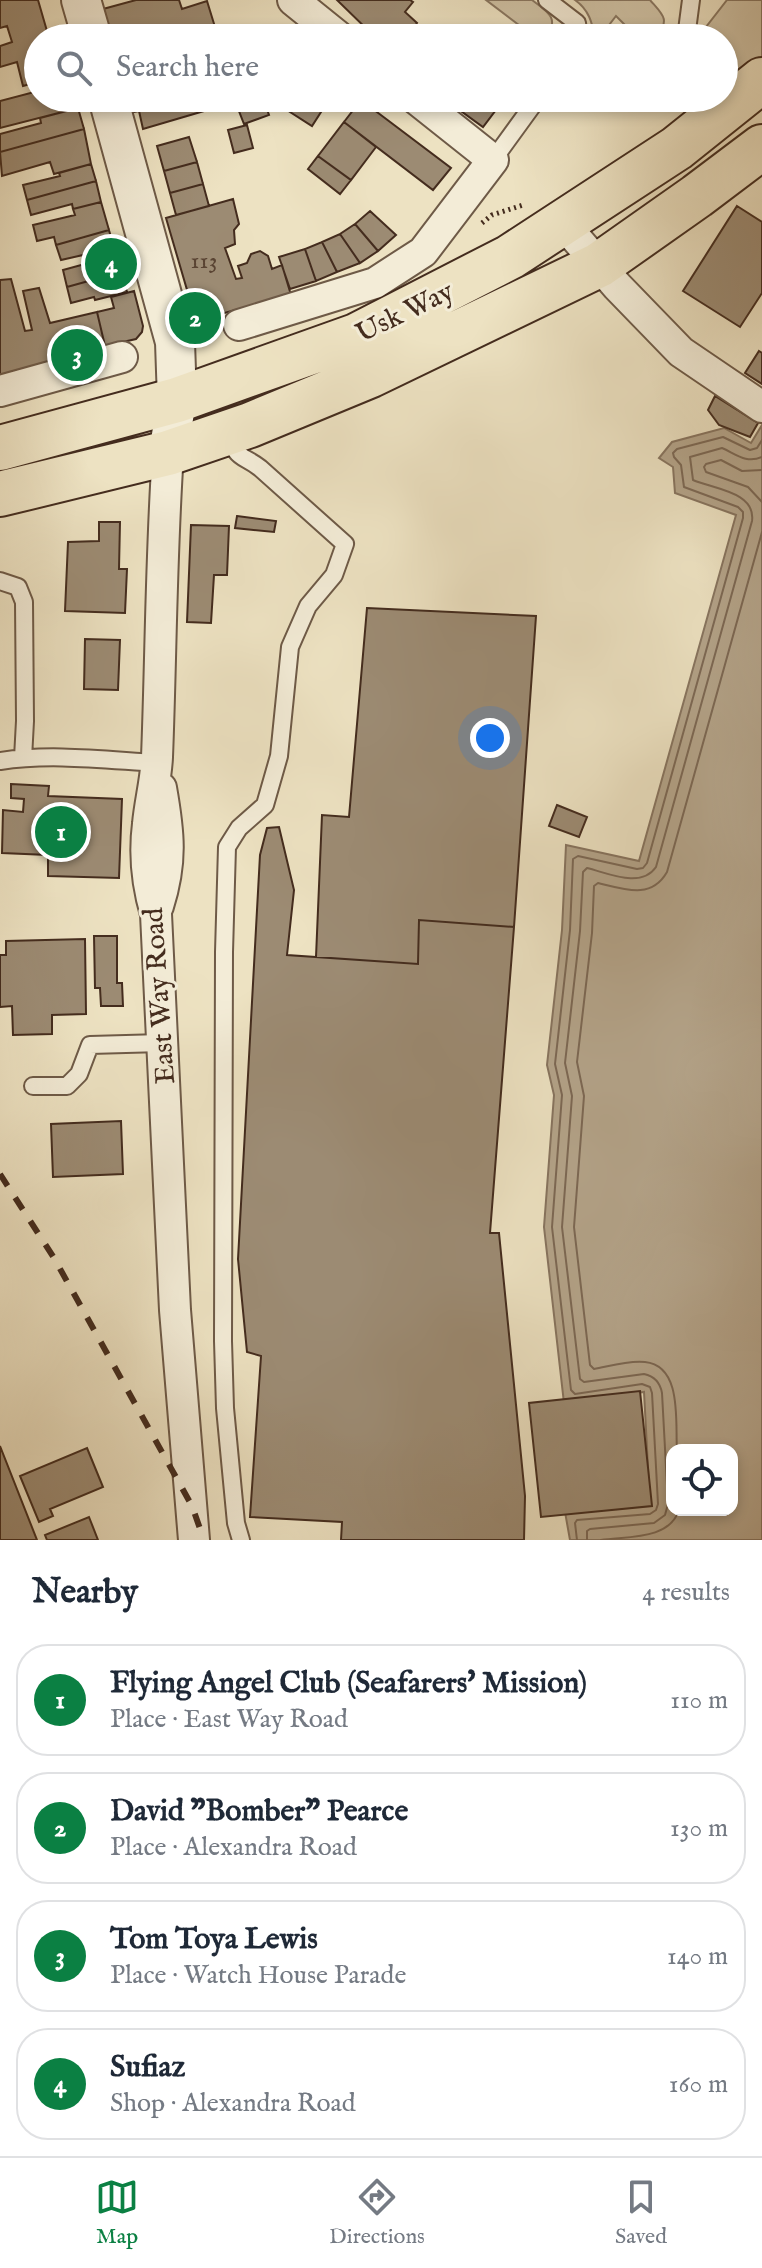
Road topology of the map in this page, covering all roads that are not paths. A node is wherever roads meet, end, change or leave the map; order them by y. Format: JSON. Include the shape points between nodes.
{"nodes":[{"id":1,"x":81,"y":0,"type":"edge"},
{"id":2,"x":293,"y":0,"type":"edge"},
{"id":3,"x":547,"y":0,"type":"edge"},
{"id":4,"x":691,"y":0,"type":"edge"},
{"id":5,"x":88,"y":24,"type":"edge"},
{"id":6,"x":323,"y":24,"type":"edge"},
{"id":7,"x":577,"y":24,"type":"edge"},
{"id":8,"x":688,"y":24,"type":"edge"},
{"id":9,"x":762,"y":80,"type":"edge"},
{"id":10,"x":738,"y":99,"type":"edge"},
{"id":11,"x":112,"y":112,"type":"edge"},
{"id":12,"x":433,"y":112,"type":"edge"},
{"id":13,"x":528,"y":112,"type":"edge"},
{"id":14,"x":722,"y":112,"type":"edge"},
{"id":15,"x":762,"y":147,"type":"edge"},
{"id":16,"x":493,"y":160,"type":"junction"},
{"id":17,"x":562,"y":222,"type":"junction"},
{"id":18,"x":599,"y":265,"type":"junction"},
{"id":19,"x":239,"y":325,"type":"dead end"},
{"id":20,"x":122,"y":357,"type":"dead end"},
{"id":21,"x":0,"y":391,"type":"edge"},
{"id":22,"x":177,"y":400,"type":"junction"},
{"id":23,"x":762,"y":407,"type":"edge"},
{"id":24,"x":230,"y":432,"type":"junction"},
{"id":25,"x":0,"y":448,"type":"edge"},
{"id":26,"x":168,"y":453,"type":"junction"},
{"id":27,"x":0,"y":494,"type":"edge"},
{"id":28,"x":0,"y":581,"type":"edge"},
{"id":29,"x":23,"y":758,"type":"junction"},
{"id":30,"x":0,"y":761,"type":"edge"},
{"id":31,"x":157,"y":763,"type":"junction"},
{"id":32,"x":162,"y":1043,"type":"junction"},
{"id":33,"x":33,"y":1086,"type":"dead end"},
{"id":34,"x":194,"y":1540,"type":"edge"},
{"id":35,"x":241,"y":1540,"type":"edge"}],
"edges":[{"from":1,"to":5,"type":"street"},
{"from":2,"to":6,"type":"street"},
{"from":3,"to":7,"type":"lane"},
{"from":4,"to":8,"type":"lane"},
{"from":9,"to":10,"type":"main road","name":"Usk Way"},
{"from":11,"to":22,"type":"street","via":[[175,342]]},
{"from":12,"to":16,"type":"street"},
{"from":13,"to":16,"type":"lane"},
{"from":14,"to":17,"type":"main road","name":"Usk Way","via":[[677,148]]},
{"from":15,"to":18,"type":"main road","name":"Usk Way"},
{"from":16,"to":19,"type":"street","via":[[423,252],[375,283]]},
{"from":17,"to":18,"type":"street"},
{"from":17,"to":22,"type":"main road","name":"Usk Way","via":[[510,257],[356,336]]},
{"from":18,"to":23,"type":"street","via":[[681,352]]},
{"from":18,"to":24,"type":"main road","name":"Usk Way","via":[[371,375]]},
{"from":20,"to":21,"type":"street"},
{"from":22,"to":25,"type":"main road","name":"Usk Way"},
{"from":22,"to":26,"type":"street"},
{"from":24,"to":26,"type":"main road","name":"Usk Way"},
{"from":24,"to":35,"type":"lane","via":[[239,457],[260,468],[345,544],[334,575],[308,606],[290,647],[279,756],[265,805],[227,847],[223,1341],[227,1435]]},
{"from":26,"to":27,"type":"main road","name":"Usk Way"},
{"from":26,"to":31,"type":"street","name":"East Way Road"},
{"from":28,"to":29,"type":"lane","via":[[18,587],[24,602]]},
{"from":29,"to":30,"type":"lane"},
{"from":29,"to":31,"type":"lane"},
{"from":31,"to":32,"type":"street","name":"East Way Road","via":[[146,847],[156,914]]},
{"from":32,"to":33,"type":"lane","via":[[90,1045],[79,1074],[67,1086]]},
{"from":32,"to":34,"type":"street","name":"East Way Road","via":[[175,1310]]}]}
